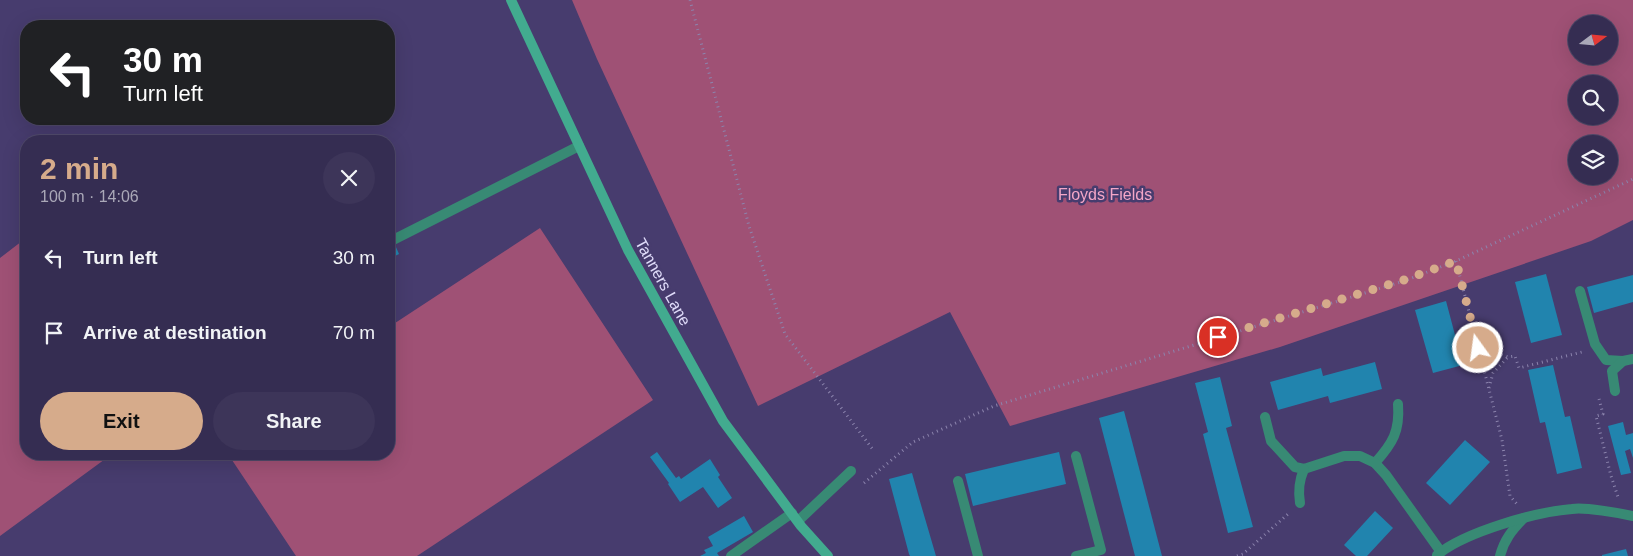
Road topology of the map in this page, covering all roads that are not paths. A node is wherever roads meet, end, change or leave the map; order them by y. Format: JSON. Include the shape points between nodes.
{"nodes":[{"id":1,"x":511,"y":0,"type":"edge"},
{"id":2,"x":579,"y":146,"type":"junction"},
{"id":3,"x":395,"y":238,"type":"edge"},
{"id":4,"x":1580,"y":291,"type":"dead end"},
{"id":5,"x":1628,"y":360,"type":"edge"},
{"id":6,"x":1615,"y":391,"type":"road end"},
{"id":7,"x":1398,"y":404,"type":"dead end"},
{"id":8,"x":1265,"y":417,"type":"dead end"},
{"id":9,"x":1076,"y":456,"type":"dead end"},
{"id":10,"x":1375,"y":463,"type":"junction"},
{"id":11,"x":1304,"y":469,"type":"junction"},
{"id":12,"x":851,"y":472,"type":"dead end"},
{"id":13,"x":958,"y":481,"type":"dead end"},
{"id":14,"x":1300,"y":503,"type":"road end"},
{"id":15,"x":1629,"y":515,"type":"edge"},
{"id":16,"x":794,"y":517,"type":"junction"},
{"id":17,"x":1526,"y":518,"type":"junction"},
{"id":18,"x":1439,"y":554,"type":"edge"},
{"id":19,"x":731,"y":556,"type":"edge"},
{"id":20,"x":828,"y":556,"type":"edge"},
{"id":21,"x":978,"y":556,"type":"edge"},
{"id":22,"x":1076,"y":556,"type":"edge"},
{"id":23,"x":1500,"y":556,"type":"edge"}],
"edges":[{"from":1,"to":2,"type":"main road","name":"Tanners Lane"},
{"from":2,"to":3,"type":"street"},
{"from":2,"to":16,"type":"main road","name":"Tanners Lane","via":[[628,250],[723,421]]},
{"from":4,"to":5,"type":"street","via":[[1595,344],[1606,360]]},
{"from":5,"to":6,"type":"street","via":[[1612,371]]},
{"from":7,"to":10,"type":"street","via":[[1395,438]]},
{"from":8,"to":11,"type":"street","via":[[1271,441],[1295,466]]},
{"from":9,"to":22,"type":"street","via":[[1101,550]]},
{"from":10,"to":11,"type":"street","via":[[1360,456],[1344,456]]},
{"from":10,"to":18,"type":"street"},
{"from":11,"to":14,"type":"street","via":[[1299,480]]},
{"from":12,"to":16,"type":"street"},
{"from":13,"to":21,"type":"street"},
{"from":15,"to":17,"type":"street","via":[[1573,508]]},
{"from":16,"to":19,"type":"street"},
{"from":16,"to":20,"type":"main road","name":"Tanners Lane"},
{"from":17,"to":18,"type":"street","via":[[1484,531]]},
{"from":17,"to":23,"type":"street","via":[[1512,530]]}]}
